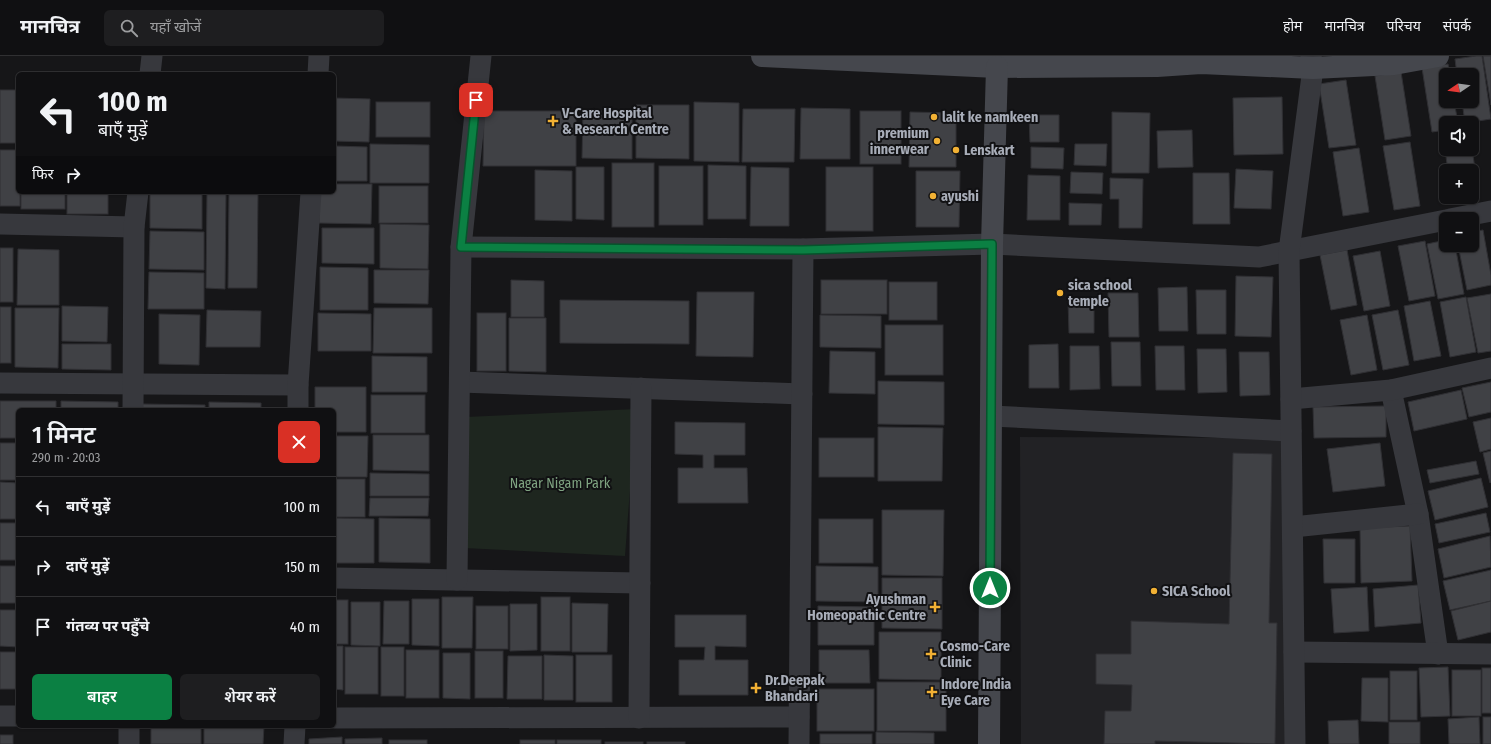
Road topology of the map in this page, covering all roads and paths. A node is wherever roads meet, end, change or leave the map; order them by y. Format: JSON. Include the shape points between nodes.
{"nodes":[{"id":1,"x":152,"y":56,"type":"edge"},
{"id":2,"x":319,"y":56,"type":"edge"},
{"id":3,"x":481,"y":56,"type":"edge"},
{"id":4,"x":762,"y":56,"type":"edge"},
{"id":5,"x":781,"y":56,"type":"edge"},
{"id":6,"x":1438,"y":56,"type":"edge"},
{"id":7,"x":1156,"y":61,"type":"edge"},
{"id":8,"x":997,"y":62,"type":"edge"},
{"id":9,"x":1312,"y":62,"type":"edge"},
{"id":10,"x":150,"y":72,"type":"edge"},
{"id":11,"x":318,"y":72,"type":"edge"},
{"id":12,"x":138,"y":194,"type":"edge"},
{"id":13,"x":311,"y":194,"type":"edge"},
{"id":14,"x":1491,"y":211,"type":"edge"},
{"id":15,"x":1479,"y":213,"type":"edge"},
{"id":16,"x":1439,"y":221,"type":"edge"},
{"id":17,"x":0,"y":224,"type":"edge"},
{"id":18,"x":134,"y":227,"type":"junction"},
{"id":19,"x":992,"y":244,"type":"junction"},
{"id":20,"x":461,"y":247,"type":"junction"},
{"id":21,"x":803,"y":250,"type":"junction"},
{"id":22,"x":1289,"y":251,"type":"junction"},
{"id":23,"x":1491,"y":368,"type":"edge"},
{"id":24,"x":460,"y":382,"type":"junction"},
{"id":25,"x":0,"y":383,"type":"edge"},
{"id":26,"x":133,"y":384,"type":"junction"},
{"id":27,"x":298,"y":385,"type":"junction"},
{"id":28,"x":640,"y":388,"type":"junction"},
{"id":29,"x":1391,"y":390,"type":"junction"},
{"id":30,"x":802,"y":394,"type":"junction"},
{"id":31,"x":1291,"y":399,"type":"junction"},
{"id":32,"x":132,"y":408,"type":"edge"},
{"id":33,"x":298,"y":408,"type":"edge"},
{"id":34,"x":991,"y":416,"type":"junction"},
{"id":35,"x":1291,"y":431,"type":"junction"},
{"id":36,"x":1418,"y":514,"type":"junction"},
{"id":37,"x":1293,"y":527,"type":"junction"},
{"id":38,"x":336,"y":578,"type":"edge"},
{"id":39,"x":457,"y":580,"type":"junction"},
{"id":40,"x":640,"y":583,"type":"junction"},
{"id":41,"x":1294,"y":652,"type":"junction"},
{"id":42,"x":1438,"y":654,"type":"junction"},
{"id":43,"x":1491,"y":654,"type":"edge"},
{"id":44,"x":0,"y":716,"type":"edge"},
{"id":45,"x":16,"y":716,"type":"edge"},
{"id":46,"x":799,"y":717,"type":"junction"},
{"id":47,"x":336,"y":718,"type":"edge"},
{"id":48,"x":639,"y":718,"type":"junction"},
{"id":49,"x":129,"y":728,"type":"edge"},
{"id":50,"x":295,"y":728,"type":"edge"},
{"id":51,"x":129,"y":744,"type":"edge"},
{"id":52,"x":294,"y":744,"type":"edge"},
{"id":53,"x":799,"y":744,"type":"edge"},
{"id":54,"x":989,"y":744,"type":"edge"},
{"id":55,"x":1295,"y":744,"type":"edge"}],
"edges":[{"from":1,"to":10,"type":"street"},
{"from":2,"to":11,"type":"street"},
{"from":3,"to":20,"type":"street"},
{"from":4,"to":5,"type":"street"},
{"from":5,"to":8,"type":"street"},
{"from":6,"to":9,"type":"street","via":[[1394,64]]},
{"from":7,"to":8,"type":"street"},
{"from":7,"to":9,"type":"street"},
{"from":8,"to":19,"type":"street"},
{"from":9,"to":22,"type":"street"},
{"from":12,"to":18,"type":"street"},
{"from":13,"to":27,"type":"street"},
{"from":14,"to":15,"type":"street"},
{"from":16,"to":22,"type":"street"},
{"from":17,"to":18,"type":"street"},
{"from":18,"to":26,"type":"street"},
{"from":19,"to":21,"type":"street"},
{"from":19,"to":22,"type":"street","via":[[1259,257]]},
{"from":19,"to":34,"type":"street"},
{"from":20,"to":21,"type":"street"},
{"from":20,"to":24,"type":"street"},
{"from":21,"to":30,"type":"street"},
{"from":22,"to":31,"type":"street"},
{"from":23,"to":29,"type":"street"},
{"from":24,"to":28,"type":"street"},
{"from":24,"to":39,"type":"street"},
{"from":25,"to":26,"type":"street"},
{"from":26,"to":27,"type":"street"},
{"from":26,"to":32,"type":"street"},
{"from":27,"to":33,"type":"street"},
{"from":28,"to":30,"type":"street"},
{"from":28,"to":40,"type":"street"},
{"from":29,"to":31,"type":"street"},
{"from":29,"to":36,"type":"street"},
{"from":30,"to":46,"type":"street"},
{"from":31,"to":35,"type":"street"},
{"from":34,"to":35,"type":"street"},
{"from":34,"to":54,"type":"street"},
{"from":35,"to":37,"type":"street"},
{"from":36,"to":37,"type":"street"},
{"from":36,"to":42,"type":"street"},
{"from":37,"to":41,"type":"street"},
{"from":38,"to":39,"type":"street"},
{"from":39,"to":40,"type":"street"},
{"from":40,"to":48,"type":"street"},
{"from":41,"to":42,"type":"street"},
{"from":41,"to":55,"type":"street"},
{"from":42,"to":43,"type":"street"},
{"from":44,"to":45,"type":"street"},
{"from":46,"to":48,"type":"street"},
{"from":46,"to":53,"type":"street"},
{"from":47,"to":48,"type":"street"},
{"from":49,"to":51,"type":"street"},
{"from":50,"to":52,"type":"street"}]}
